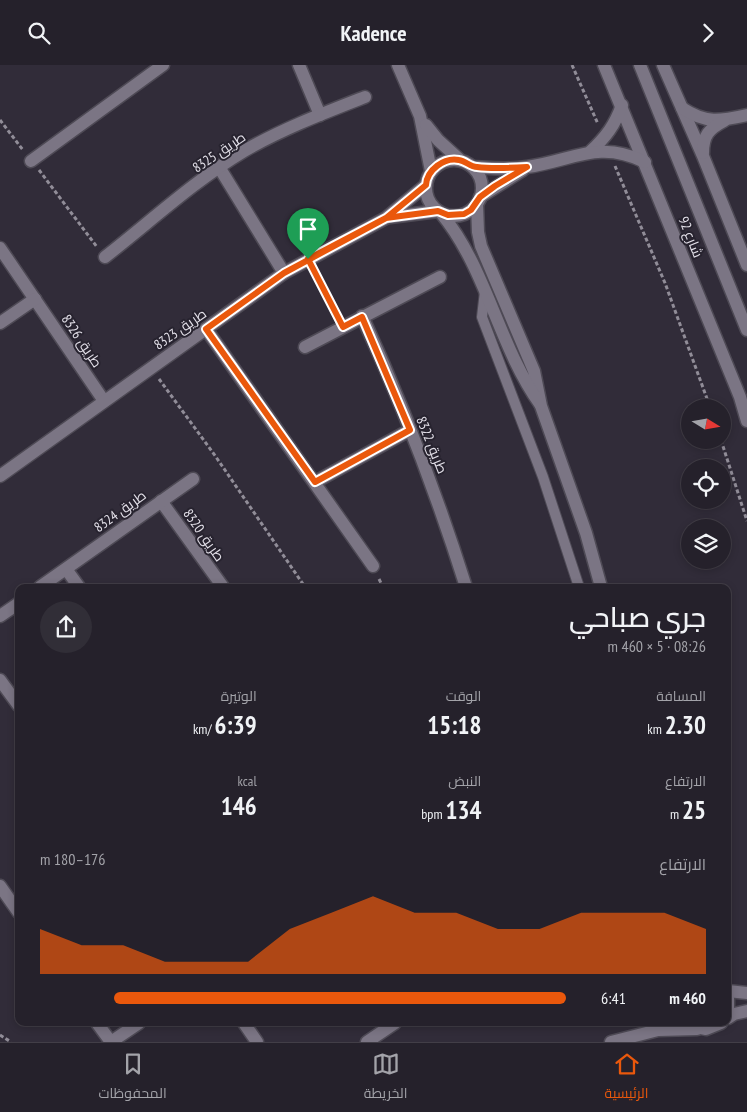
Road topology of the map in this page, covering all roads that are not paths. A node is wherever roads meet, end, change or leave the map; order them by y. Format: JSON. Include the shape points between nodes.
{"nodes":[{"id":1,"x":162,"y":65,"type":"edge"},
{"id":2,"x":299,"y":65,"type":"edge"},
{"id":3,"x":398,"y":65,"type":"edge"},
{"id":4,"x":604,"y":65,"type":"edge"},
{"id":5,"x":640,"y":65,"type":"edge"},
{"id":6,"x":663,"y":65,"type":"edge"},
{"id":7,"x":365,"y":97,"type":"dead end"},
{"id":8,"x":622,"y":105,"type":"junction"},
{"id":9,"x":682,"y":108,"type":"junction"},
{"id":10,"x":320,"y":115,"type":"junction"},
{"id":11,"x":747,"y":115,"type":"edge"},
{"id":12,"x":420,"y":116,"type":"junction"},
{"id":13,"x":725,"y":120,"type":"junction"},
{"id":14,"x":590,"y":151,"type":"junction"},
{"id":15,"x":703,"y":155,"type":"junction"},
{"id":16,"x":460,"y":160,"type":"junction"},
{"id":17,"x":31,"y":161,"type":"road end"},
{"id":18,"x":645,"y":162,"type":"junction"},
{"id":19,"x":219,"y":167,"type":"junction"},
{"id":20,"x":473,"y":167,"type":"junction"},
{"id":21,"x":527,"y":167,"type":"junction"},
{"id":22,"x":431,"y":171,"type":"junction"},
{"id":23,"x":426,"y":185,"type":"junction"},
{"id":24,"x":479,"y":200,"type":"junction"},
{"id":25,"x":440,"y":212,"type":"junction"},
{"id":26,"x":386,"y":218,"type":"junction"},
{"id":27,"x":0,"y":248,"type":"edge"},
{"id":28,"x":105,"y":257,"type":"road end"},
{"id":29,"x":747,"y":265,"type":"edge"},
{"id":30,"x":284,"y":273,"type":"junction"},
{"id":31,"x":440,"y":277,"type":"dead end"},
{"id":32,"x":486,"y":291,"type":"junction"},
{"id":33,"x":35,"y":299,"type":"junction"},
{"id":34,"x":362,"y":317,"type":"junction"},
{"id":35,"x":0,"y":323,"type":"edge"},
{"id":36,"x":206,"y":329,"type":"junction"},
{"id":37,"x":747,"y":330,"type":"edge"},
{"id":38,"x":305,"y":347,"type":"dead end"},
{"id":39,"x":104,"y":401,"type":"junction"},
{"id":40,"x":541,"y":406,"type":"junction"},
{"id":41,"x":747,"y":421,"type":"edge"},
{"id":42,"x":410,"y":430,"type":"junction"},
{"id":43,"x":0,"y":476,"type":"edge"},
{"id":44,"x":193,"y":479,"type":"dead end"},
{"id":45,"x":315,"y":482,"type":"junction"},
{"id":46,"x":161,"y":501,"type":"junction"},
{"id":47,"x":373,"y":566,"type":"dead end"},
{"id":48,"x":66,"y":569,"type":"junction"},
{"id":49,"x":44,"y":584,"type":"edge"},
{"id":50,"x":77,"y":584,"type":"edge"},
{"id":51,"x":221,"y":584,"type":"edge"},
{"id":52,"x":465,"y":584,"type":"edge"},
{"id":53,"x":578,"y":584,"type":"edge"},
{"id":54,"x":599,"y":584,"type":"edge"},
{"id":55,"x":15,"y":606,"type":"edge"},
{"id":56,"x":0,"y":616,"type":"edge"},
{"id":57,"x":0,"y":680,"type":"edge"},
{"id":58,"x":15,"y":701,"type":"edge"},
{"id":59,"x":0,"y":886,"type":"edge"},
{"id":60,"x":15,"y":907,"type":"edge"},
{"id":61,"x":731,"y":991,"type":"edge"},
{"id":62,"x":747,"y":993,"type":"edge"},
{"id":63,"x":747,"y":1011,"type":"edge"},
{"id":64,"x":731,"y":1016,"type":"edge"},
{"id":65,"x":99,"y":1026,"type":"edge"},
{"id":66,"x":135,"y":1026,"type":"edge"},
{"id":67,"x":246,"y":1026,"type":"edge"},
{"id":68,"x":388,"y":1026,"type":"edge"},
{"id":69,"x":643,"y":1026,"type":"edge"},
{"id":70,"x":692,"y":1026,"type":"edge"},
{"id":71,"x":716,"y":1026,"type":"edge"},
{"id":72,"x":616,"y":1040,"type":"edge"},
{"id":73,"x":111,"y":1042,"type":"edge"},
{"id":74,"x":258,"y":1042,"type":"edge"},
{"id":75,"x":367,"y":1042,"type":"edge"}],
"edges":[{"from":1,"to":17,"type":"street"},
{"from":2,"to":10,"type":"street"},
{"from":3,"to":12,"type":"street"},
{"from":4,"to":8,"type":"street","name":"شارع 92"},
{"from":5,"to":37,"type":"street","name":"شارع 92"},
{"from":6,"to":9,"type":"street"},
{"from":7,"to":10,"type":"street","name":"طريق 8325"},
{"from":8,"to":14,"type":"street","via":[[615,124]]},
{"from":8,"to":18,"type":"street","name":"شارع 92"},
{"from":9,"to":13,"type":"street","via":[[702,119]]},
{"from":9,"to":15,"type":"street"},
{"from":10,"to":19,"type":"street","name":"طريق 8325","via":[[270,137]]},
{"from":11,"to":13,"type":"street"},
{"from":12,"to":16,"type":"street","via":[[438,140]]},
{"from":12,"to":22,"type":"street"},
{"from":13,"to":15,"type":"street","via":[[706,134]]},
{"from":14,"to":18,"type":"street","via":[[628,153]]},
{"from":14,"to":21,"type":"street"},
{"from":15,"to":29,"type":"street"},
{"from":16,"to":20,"type":"street"},
{"from":16,"to":22,"type":"street","via":[[444,162]]},
{"from":18,"to":41,"type":"street","name":"شارع 92"},
{"from":19,"to":28,"type":"street","name":"طريق 8325"},
{"from":19,"to":30,"type":"street"},
{"from":20,"to":21,"type":"street"},
{"from":20,"to":24,"type":"street","via":[[481,181]]},
{"from":21,"to":24,"type":"street"},
{"from":22,"to":23,"type":"street"},
{"from":23,"to":25,"type":"street","via":[[428,197]]},
{"from":23,"to":26,"type":"street","name":"طريق 8323"},
{"from":24,"to":25,"type":"street","via":[[464,214]]},
{"from":24,"to":40,"type":"street","via":[[481,246],[528,354]]},
{"from":25,"to":26,"type":"street","name":"طريق 8323"},
{"from":25,"to":32,"type":"street","via":[[464,243]]},
{"from":26,"to":30,"type":"street","name":"طريق 8323"},
{"from":27,"to":33,"type":"street","name":"طريق 8326"},
{"from":30,"to":36,"type":"street","name":"طريق 8323"},
{"from":31,"to":34,"type":"street"},
{"from":32,"to":40,"type":"street","via":[[522,375]]},
{"from":32,"to":53,"type":"lane","via":[[482,317],[543,477]]},
{"from":33,"to":35,"type":"street"},
{"from":33,"to":39,"type":"street","name":"طريق 8326"},
{"from":34,"to":38,"type":"street"},
{"from":34,"to":42,"type":"street","name":"طريق 8322"},
{"from":36,"to":39,"type":"street","name":"طريق 8323"},
{"from":36,"to":45,"type":"street"},
{"from":39,"to":43,"type":"street","name":"طريق 8323"},
{"from":40,"to":54,"type":"street"},
{"from":42,"to":45,"type":"street"},
{"from":42,"to":52,"type":"street","name":"طريق 8322","via":[[441,507]]},
{"from":44,"to":46,"type":"street","name":"طريق 8324"},
{"from":45,"to":47,"type":"street"},
{"from":46,"to":48,"type":"street","name":"طريق 8324"},
{"from":46,"to":51,"type":"street","name":"طريق 8320"},
{"from":48,"to":49,"type":"street","name":"طريق 8324"},
{"from":48,"to":50,"type":"street"},
{"from":55,"to":56,"type":"street"},
{"from":57,"to":58,"type":"street"},
{"from":59,"to":60,"type":"street"},
{"from":61,"to":62,"type":"street"},
{"from":63,"to":64,"type":"street"},
{"from":65,"to":73,"type":"street"},
{"from":66,"to":73,"type":"street"},
{"from":67,"to":74,"type":"street"},
{"from":68,"to":75,"type":"street"},
{"from":69,"to":72,"type":"street"},
{"from":70,"to":71,"type":"street"},
{"from":70,"to":72,"type":"street"}]}
